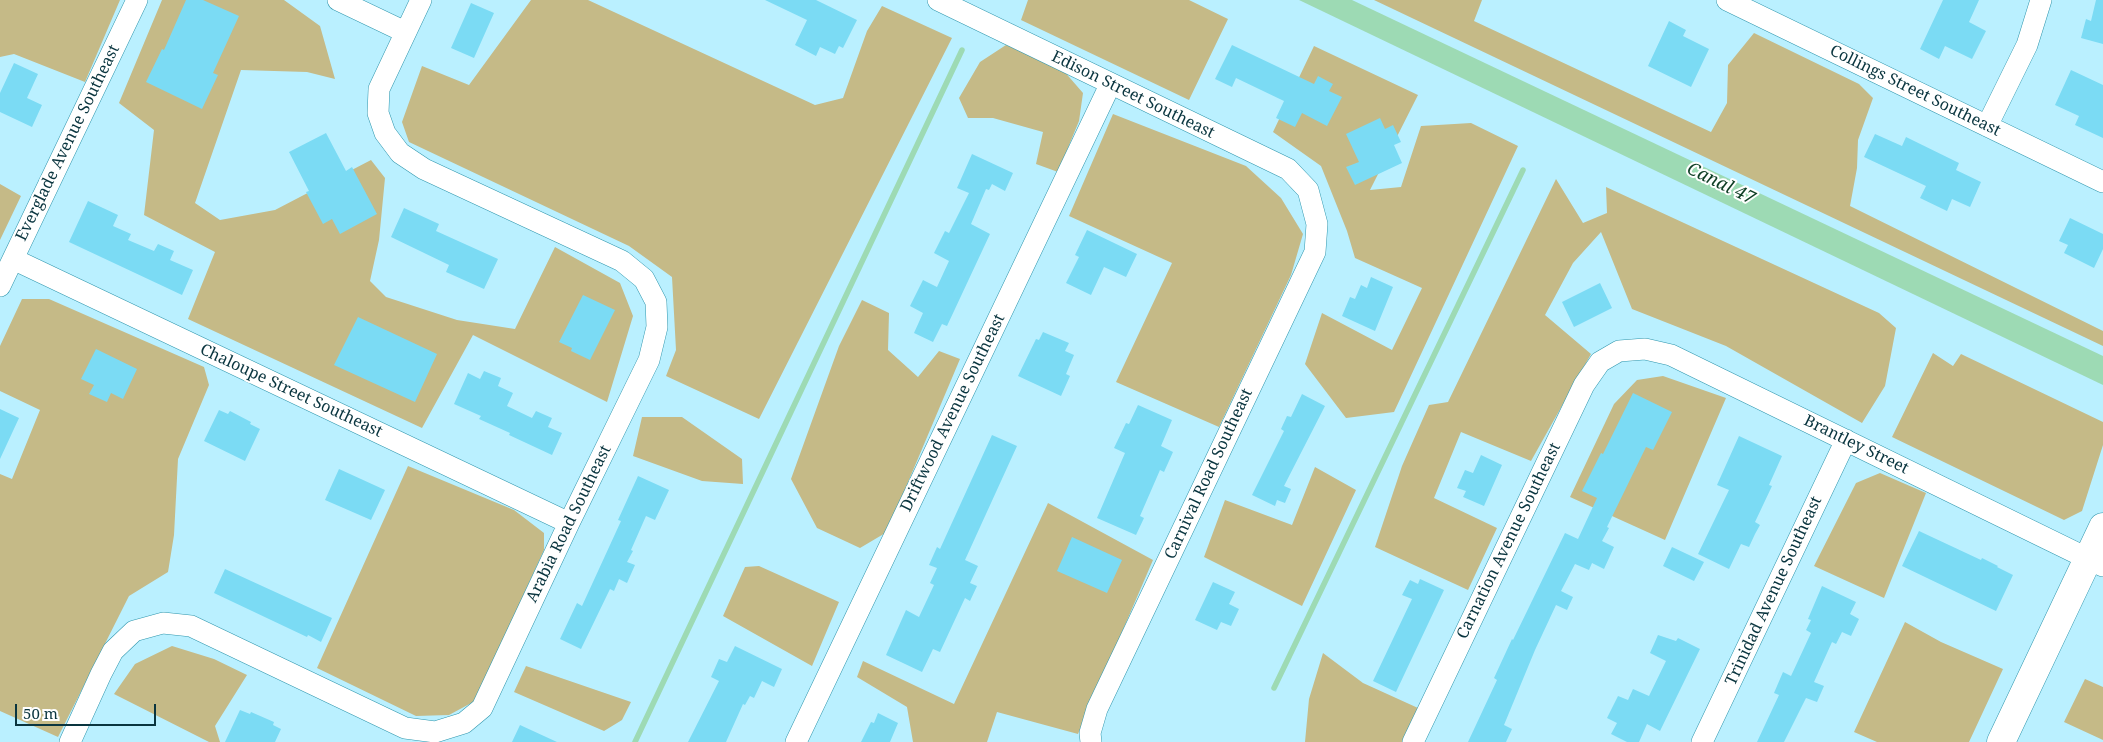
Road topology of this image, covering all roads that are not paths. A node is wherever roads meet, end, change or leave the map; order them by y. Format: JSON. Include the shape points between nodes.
{"nodes":[{"id":1,"x":136,"y":0,"type":"edge"},
{"id":2,"x":338,"y":0,"type":"edge"},
{"id":3,"x":421,"y":0,"type":"edge"},
{"id":4,"x":938,"y":0,"type":"edge"},
{"id":5,"x":1727,"y":0,"type":"edge"},
{"id":6,"x":2041,"y":0,"type":"edge"},
{"id":7,"x":406,"y":32,"type":"junction"},
{"id":8,"x":1110,"y":84,"type":"junction"},
{"id":9,"x":1987,"y":126,"type":"junction"},
{"id":10,"x":2103,"y":182,"type":"edge"},
{"id":11,"x":1313,"y":205,"type":"joint"},
{"id":12,"x":13,"y":259,"type":"junction"},
{"id":13,"x":0,"y":286,"type":"edge"},
{"id":14,"x":1619,"y":351,"type":"joint"},
{"id":15,"x":1846,"y":440,"type":"junction"},
{"id":16,"x":569,"y":523,"type":"junction"},
{"id":17,"x":2103,"y":526,"type":"edge"},
{"id":18,"x":2095,"y":563,"type":"edge"},
{"id":19,"x":70,"y":742,"type":"edge"},
{"id":20,"x":796,"y":742,"type":"edge"},
{"id":21,"x":1091,"y":742,"type":"edge"},
{"id":22,"x":1413,"y":742,"type":"edge"},
{"id":23,"x":1702,"y":742,"type":"edge"},
{"id":24,"x":2001,"y":742,"type":"edge"}],
"edges":[{"from":1,"to":12,"type":"street","name":"Everglade Avenue Southeast"},
{"from":2,"to":7,"type":"street"},
{"from":3,"to":7,"type":"street","name":"Arabia Road Southeast"},
{"from":4,"to":8,"type":"street","name":"Edison Street Southeast"},
{"from":5,"to":9,"type":"street","name":"Collings Street Southeast"},
{"from":6,"to":9,"type":"street","via":[[2027,45]]},
{"from":7,"to":16,"type":"street","name":"Arabia Road Southeast","via":[[380,88],[378,113],[385,133],[400,153],[424,169],[622,261],[644,279],[656,302],[656,327],[649,360]]},
{"from":8,"to":11,"type":"street","name":"Edison Street Southeast","via":[[1288,169],[1308,190]]},
{"from":8,"to":20,"type":"street","name":"Driftwood Avenue Southeast"},
{"from":9,"to":10,"type":"street","name":"Collings Street Southeast"},
{"from":11,"to":21,"type":"street","name":"Carnival Road Southeast","via":[[1317,224],[1315,252],[1097,709],[1090,733]]},
{"from":12,"to":13,"type":"street","name":"Everglade Avenue Southeast"},
{"from":12,"to":16,"type":"street","name":"Chaloupe Street Southeast"},
{"from":14,"to":15,"type":"street","name":"Brantley Street","via":[[1645,349],[1671,355]]},
{"from":14,"to":22,"type":"street","name":"Carnation Avenue Southeast","via":[[1600,362],[1584,385]]},
{"from":15,"to":18,"type":"street","name":"Brantley Street"},
{"from":15,"to":23,"type":"street","name":"Trinidad Avenue Southeast"},
{"from":16,"to":19,"type":"street","name":"Arabia Road Southeast","via":[[482,708],[464,723],[435,732],[405,728],[191,626],[163,623],[134,631],[113,651]]},
{"from":17,"to":18,"type":"street"},
{"from":18,"to":24,"type":"street"}]}
